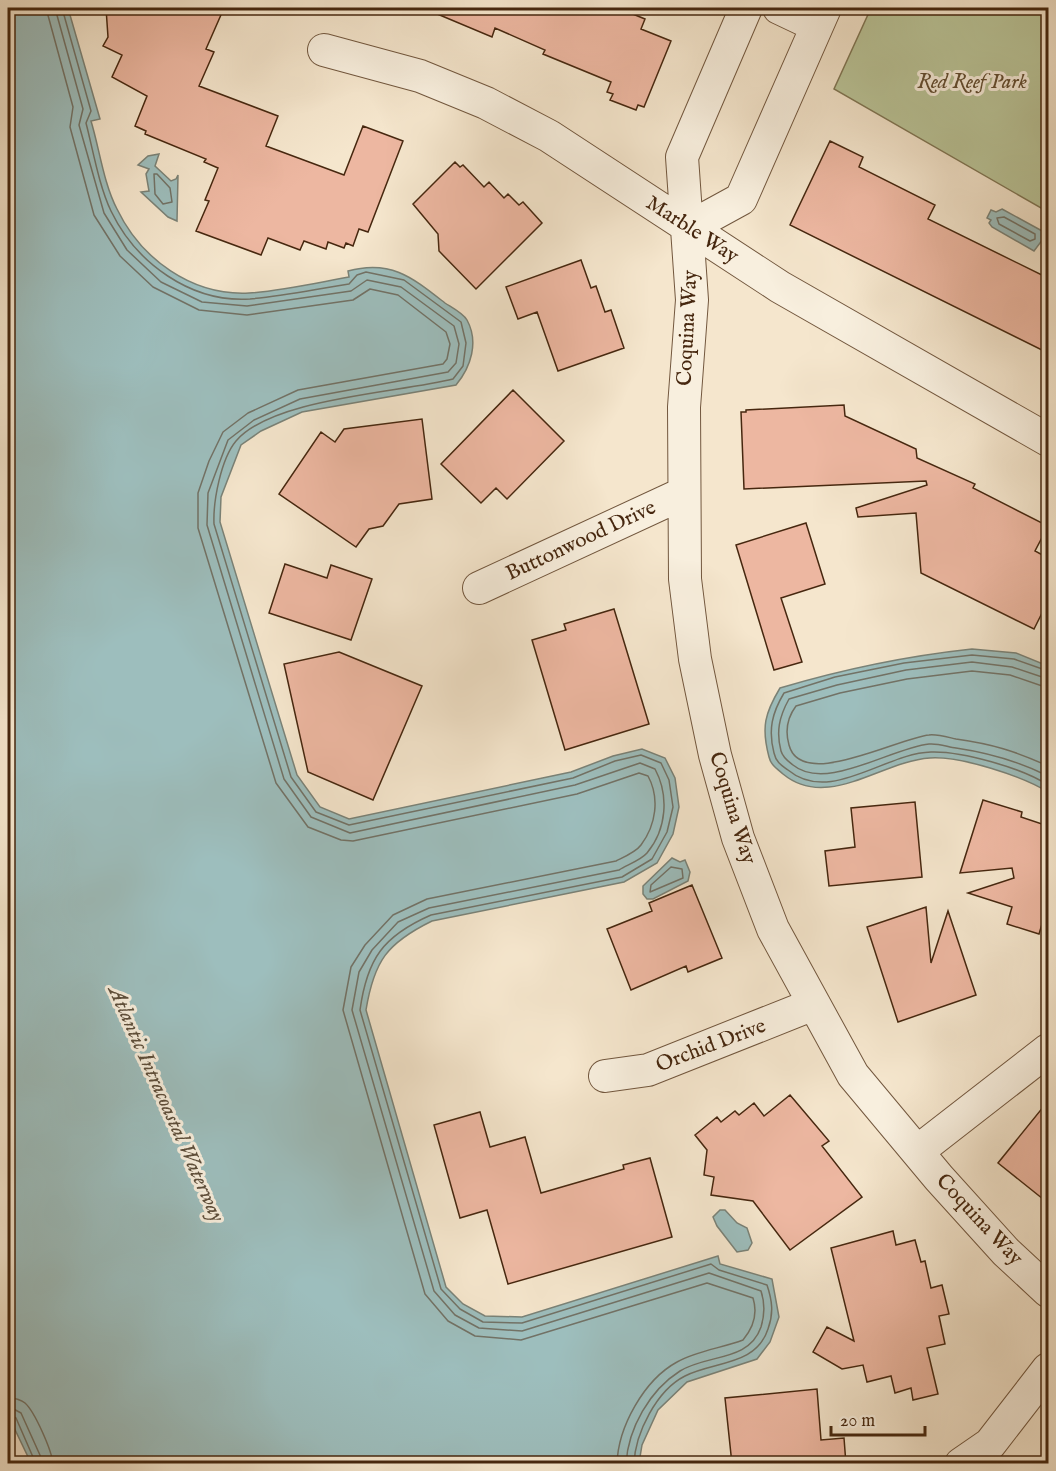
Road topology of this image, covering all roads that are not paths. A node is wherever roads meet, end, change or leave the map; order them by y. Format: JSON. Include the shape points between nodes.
{"nodes":[{"id":1,"x":746,"y":8,"type":"edge"},
{"id":2,"x":779,"y":8,"type":"edge"},
{"id":3,"x":821,"y":17,"type":"edge"},
{"id":4,"x":324,"y":50,"type":"dead end"},
{"id":5,"x":688,"y":228,"type":"junction"},
{"id":6,"x":1048,"y":440,"type":"edge"},
{"id":7,"x":682,"y":494,"type":"junction"},
{"id":8,"x":479,"y":588,"type":"dead end"},
{"id":9,"x":814,"y":1004,"type":"junction"},
{"id":10,"x":1048,"y":1050,"type":"edge"},
{"id":11,"x":606,"y":1076,"type":"dead end"},
{"id":12,"x":918,"y":1151,"type":"junction"},
{"id":13,"x":1048,"y":1291,"type":"edge"},
{"id":14,"x":1048,"y":1370,"type":"edge"},
{"id":15,"x":961,"y":1464,"type":"edge"}],
"edges":[{"from":1,"to":5,"type":"street","name":"Coquina Way","via":[[682,157]]},
{"from":2,"to":3,"type":"street"},
{"from":3,"to":5,"type":"street","via":[[741,199]]},
{"from":4,"to":5,"type":"street","name":"Marble Way","via":[[386,65],[486,103],[549,136]]},
{"from":5,"to":6,"type":"street","name":"Marble Way","via":[[780,287]]},
{"from":5,"to":7,"type":"street","name":"Coquina Way","via":[[692,300]]},
{"from":7,"to":8,"type":"street","name":"Buttonwood Drive"},
{"from":7,"to":9,"type":"street","name":"Coquina Way","via":[[686,590],[695,659],[715,755],[738,838],[773,929]]},
{"from":9,"to":11,"type":"street","name":"Orchid Drive","via":[[648,1070]]},
{"from":9,"to":12,"type":"street","name":"Coquina Way","via":[[853,1075]]},
{"from":10,"to":12,"type":"street"},
{"from":12,"to":13,"type":"street","name":"Coquina Way","via":[[1006,1252]]},
{"from":14,"to":15,"type":"street","via":[[990,1444]]}]}
